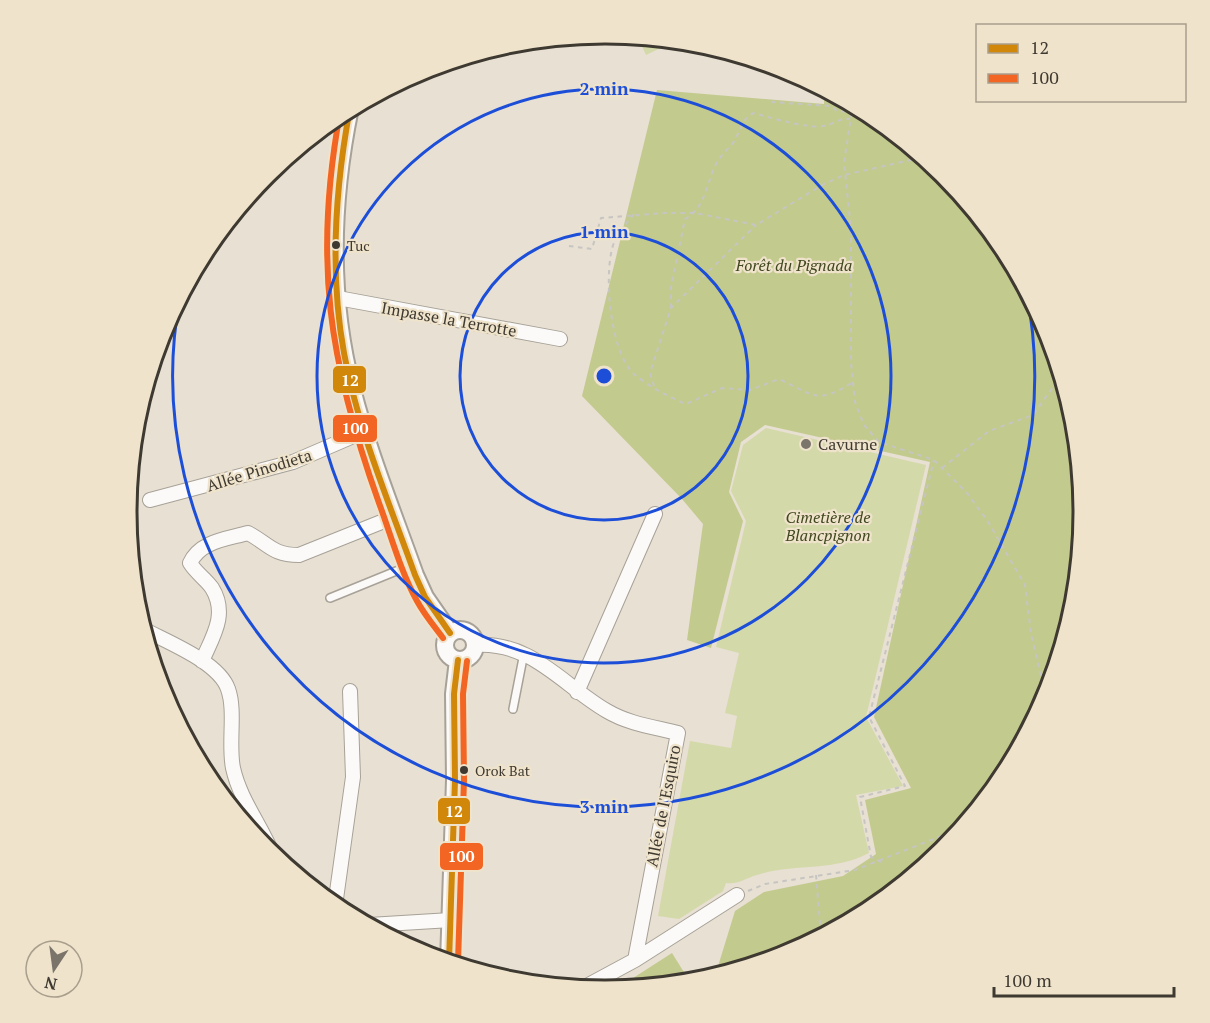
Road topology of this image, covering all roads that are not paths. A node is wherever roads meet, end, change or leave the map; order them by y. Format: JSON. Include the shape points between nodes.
{"nodes":[{"id":1,"x":347,"y":121,"type":"edge"},
{"id":2,"x":338,"y":298,"type":"junction"},
{"id":3,"x":560,"y":339,"type":"dead end"},
{"id":4,"x":365,"y":431,"type":"junction"},
{"id":5,"x":150,"y":500,"type":"dead end"},
{"id":6,"x":655,"y":514,"type":"dead end"},
{"id":7,"x":394,"y":517,"type":"junction"},
{"id":8,"x":411,"y":565,"type":"junction"},
{"id":9,"x":330,"y":598,"type":"dead end"},
{"id":10,"x":450,"y":633,"type":"junction"},
{"id":11,"x":154,"y":635,"type":"edge"},
{"id":12,"x":476,"y":645,"type":"junction"},
{"id":13,"x":524,"y":653,"type":"junction"},
{"id":14,"x":458,"y":660,"type":"junction"},
{"id":15,"x":202,"y":661,"type":"junction"},
{"id":16,"x":350,"y":692,"type":"dead end"},
{"id":17,"x":577,"y":692,"type":"junction"},
{"id":18,"x":513,"y":709,"type":"dead end"},
{"id":19,"x":261,"y":829,"type":"edge"},
{"id":20,"x":337,"y":895,"type":"edge"},
{"id":21,"x":737,"y":895,"type":"road end"},
{"id":22,"x":451,"y":920,"type":"junction"},
{"id":23,"x":385,"y":924,"type":"edge"},
{"id":24,"x":449,"y":953,"type":"edge"},
{"id":25,"x":635,"y":960,"type":"junction"},
{"id":26,"x":598,"y":980,"type":"edge"}],
"edges":[{"from":1,"to":2,"type":"street","via":[[335,203]]},
{"from":2,"to":3,"type":"street","name":"Impasse la Terrotte"},
{"from":2,"to":4,"type":"street","via":[[351,387]]},
{"from":4,"to":5,"type":"street","name":"Allée Pinodieta","via":[[293,462]]},
{"from":4,"to":7,"type":"street"},
{"from":6,"to":17,"type":"street"},
{"from":7,"to":8,"type":"street"},
{"from":7,"to":15,"type":"street","via":[[299,555],[269,549],[248,533],[203,546],[190,562],[212,588],[220,607],[220,621]]},
{"from":8,"to":9,"type":"lane"},
{"from":8,"to":10,"type":"street","via":[[424,597]]},
{"from":10,"to":12,"type":"street","via":[[470,633]]},
{"from":10,"to":14,"type":"street","via":[[445,646],[452,658]]},
{"from":11,"to":15,"type":"street"},
{"from":12,"to":13,"type":"street","name":"Allée de l'Esquiro","via":[[502,645]]},
{"from":12,"to":14,"type":"street","via":[[470,656]]},
{"from":13,"to":17,"type":"street","name":"Allée de l'Esquiro"},
{"from":13,"to":18,"type":"lane"},
{"from":14,"to":22,"type":"street","via":[[454,694],[456,780]]},
{"from":15,"to":19,"type":"street","via":[[228,690],[233,766],[241,794]]},
{"from":16,"to":20,"type":"street","via":[[353,777]]},
{"from":17,"to":25,"type":"street","name":"Allée de l'Esquiro","via":[[629,721],[678,733]]},
{"from":21,"to":25,"type":"street"},
{"from":22,"to":23,"type":"street"},
{"from":22,"to":24,"type":"street"},
{"from":25,"to":26,"type":"street"}]}
